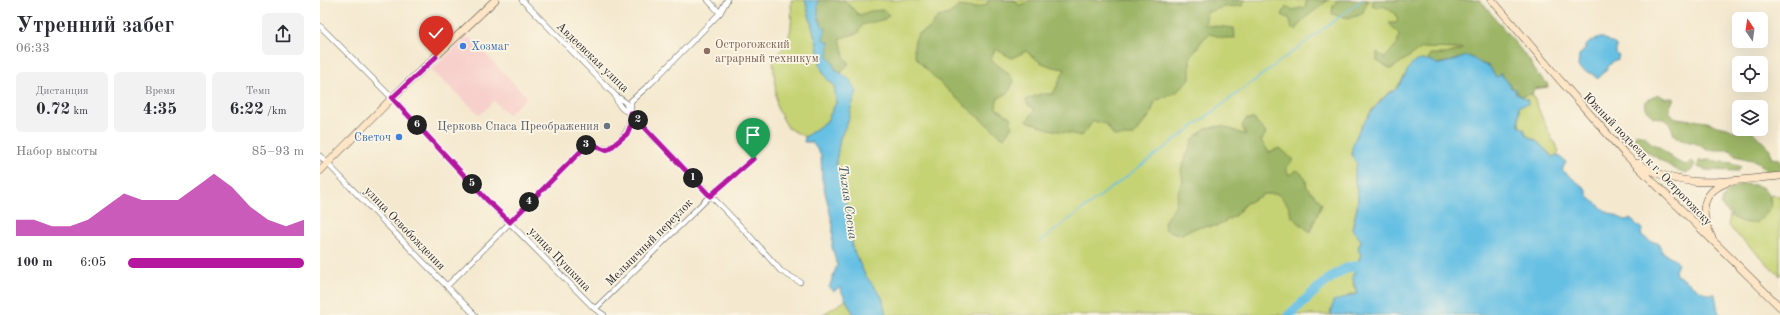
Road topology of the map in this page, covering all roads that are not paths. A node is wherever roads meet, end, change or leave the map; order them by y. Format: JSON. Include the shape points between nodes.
{"nodes":[{"id":1,"x":495,"y":0,"type":"edge"},
{"id":2,"x":522,"y":0,"type":"edge"},
{"id":3,"x":708,"y":0,"type":"edge"},
{"id":4,"x":727,"y":0,"type":"edge"},
{"id":5,"x":1492,"y":0,"type":"edge"},
{"id":6,"x":720,"y":13,"type":"junction"},
{"id":7,"x":320,"y":26,"type":"edge"},
{"id":8,"x":392,"y":98,"type":"junction"},
{"id":9,"x":631,"y":113,"type":"junction"},
{"id":10,"x":1625,"y":154,"type":"junction"},
{"id":11,"x":320,"y":156,"type":"edge"},
{"id":12,"x":753,"y":159,"type":"dead end"},
{"id":13,"x":328,"y":164,"type":"junction"},
{"id":14,"x":320,"y":171,"type":"edge"},
{"id":15,"x":1780,"y":176,"type":"edge"},
{"id":16,"x":1731,"y":180,"type":"junction"},
{"id":17,"x":710,"y":196,"type":"junction"},
{"id":18,"x":510,"y":222,"type":"junction"},
{"id":19,"x":1715,"y":244,"type":"junction"},
{"id":20,"x":800,"y":282,"type":"dead end"},
{"id":21,"x":447,"y":286,"type":"junction"},
{"id":22,"x":1780,"y":308,"type":"edge"},
{"id":23,"x":595,"y":309,"type":"junction"},
{"id":24,"x":475,"y":315,"type":"edge"},
{"id":25,"x":604,"y":315,"type":"edge"}],
"edges":[{"from":1,"to":8,"type":"main road"},
{"from":2,"to":9,"type":"street","name":"Авдеевская улица","via":[[615,95],[625,102]]},
{"from":3,"to":6,"type":"street"},
{"from":4,"to":6,"type":"street"},
{"from":5,"to":10,"type":"main road","name":"Южный подъезд к г. Острогожску"},
{"from":6,"to":9,"type":"street","via":[[631,101]]},
{"from":7,"to":8,"type":"street","name":"улица Пушкина"},
{"from":8,"to":13,"type":"main road"},
{"from":8,"to":18,"type":"street","name":"улица Пушкина"},
{"from":9,"to":17,"type":"street","name":"Авдеевская улица"},
{"from":9,"to":18,"type":"street","via":[[630,127],[621,139],[605,150],[590,142]]},
{"from":10,"to":16,"type":"main road","via":[[1651,171],[1669,178],[1696,182]]},
{"from":10,"to":19,"type":"main road","name":"Южный подъезд к г. Острогожску"},
{"from":11,"to":13,"type":"street","name":"улица Освобождения"},
{"from":12,"to":17,"type":"street","name":"Мельничный переулок"},
{"from":13,"to":14,"type":"main road"},
{"from":13,"to":21,"type":"street","name":"улица Освобождения"},
{"from":15,"to":16,"type":"main road"},
{"from":16,"to":19,"type":"main road","via":[[1714,189],[1704,204],[1704,217]]},
{"from":17,"to":20,"type":"street","name":"Авдеевская улица","via":[[747,232],[781,271]]},
{"from":17,"to":23,"type":"street","name":"Мельничный переулок"},
{"from":18,"to":21,"type":"street"},
{"from":18,"to":23,"type":"street","name":"улица Пушкина"},
{"from":19,"to":22,"type":"main road","name":"Южный подъезд к г. Острогожску"},
{"from":21,"to":24,"type":"street","name":"улица Освобождения"},
{"from":23,"to":25,"type":"street","name":"улица Пушкина"}]}
